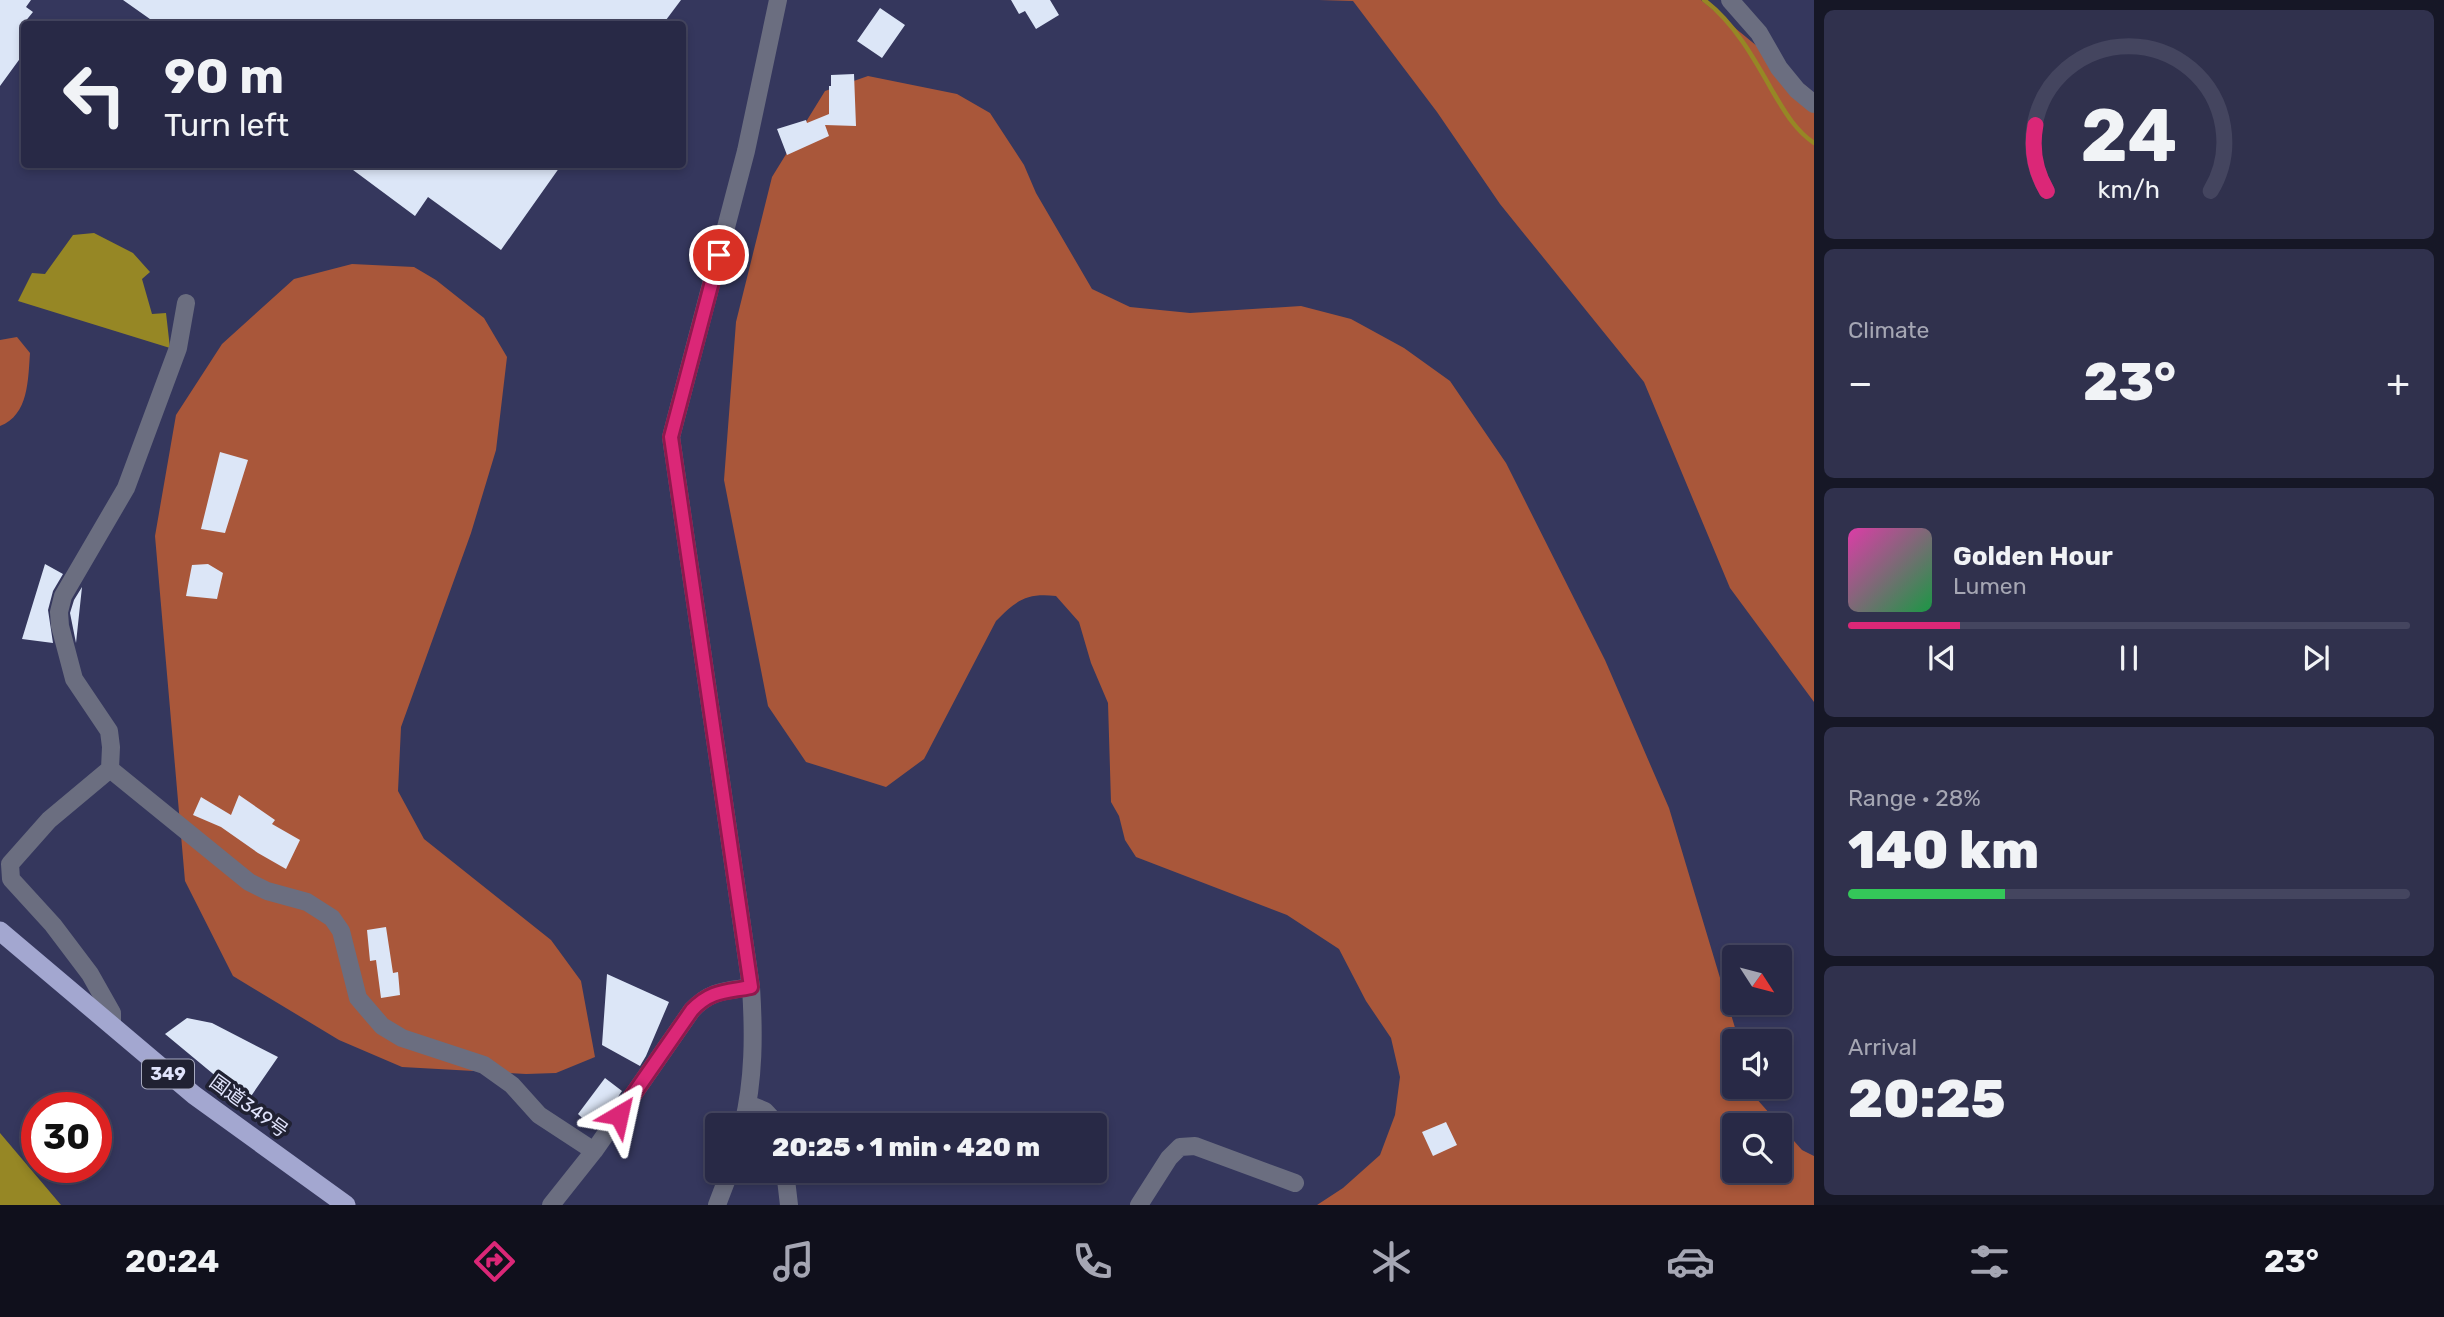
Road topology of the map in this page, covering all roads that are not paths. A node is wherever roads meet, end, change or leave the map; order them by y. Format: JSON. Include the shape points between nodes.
{"nodes":[{"id":1,"x":778,"y":0,"type":"edge"},
{"id":2,"x":1730,"y":0,"type":"edge"},
{"id":3,"x":1814,"y":104,"type":"edge"},
{"id":4,"x":186,"y":303,"type":"dead end"},
{"id":5,"x":110,"y":769,"type":"junction"},
{"id":6,"x":0,"y":931,"type":"edge"},
{"id":7,"x":751,"y":987,"type":"junction"},
{"id":8,"x":112,"y":1026,"type":"junction"},
{"id":9,"x":748,"y":1104,"type":"junction"},
{"id":10,"x":746,"y":1113,"type":"edge"},
{"id":11,"x":767,"y":1113,"type":"edge"},
{"id":12,"x":594,"y":1151,"type":"junction"},
{"id":13,"x":725,"y":1183,"type":"edge"},
{"id":14,"x":786,"y":1183,"type":"edge"},
{"id":15,"x":1295,"y":1183,"type":"dead end"},
{"id":16,"x":346,"y":1205,"type":"edge"},
{"id":17,"x":551,"y":1205,"type":"edge"},
{"id":18,"x":717,"y":1205,"type":"edge"},
{"id":19,"x":789,"y":1205,"type":"edge"},
{"id":20,"x":1139,"y":1205,"type":"edge"}],
"edges":[{"from":1,"to":7,"type":"street","via":[[746,150],[671,437]]},
{"from":2,"to":3,"type":"street","via":[[1759,33],[1779,68]]},
{"from":4,"to":5,"type":"street","via":[[178,348],[126,488],[63,596],[59,612],[74,679],[109,731]]},
{"from":5,"to":8,"type":"street","via":[[49,820],[9,870],[11,879],[90,974],[112,1013]]},
{"from":5,"to":12,"type":"street","via":[[249,883],[307,902],[332,918],[341,931],[358,998],[382,1026],[402,1038],[498,1073],[539,1115]]},
{"from":6,"to":8,"type":"highway","name":"国道349号","number":"349"},
{"from":7,"to":9,"type":"street","via":[[755,1040]]},
{"from":7,"to":12,"type":"street","via":[[715,993],[698,1003]]},
{"from":8,"to":16,"type":"highway","name":"国道349号","number":"349","via":[[194,1096]]},
{"from":9,"to":10,"type":"street"},
{"from":9,"to":11,"type":"street"},
{"from":12,"to":17,"type":"street"},
{"from":13,"to":18,"type":"street"},
{"from":14,"to":19,"type":"street"},
{"from":15,"to":20,"type":"street","via":[[1195,1146],[1180,1147]]}]}
